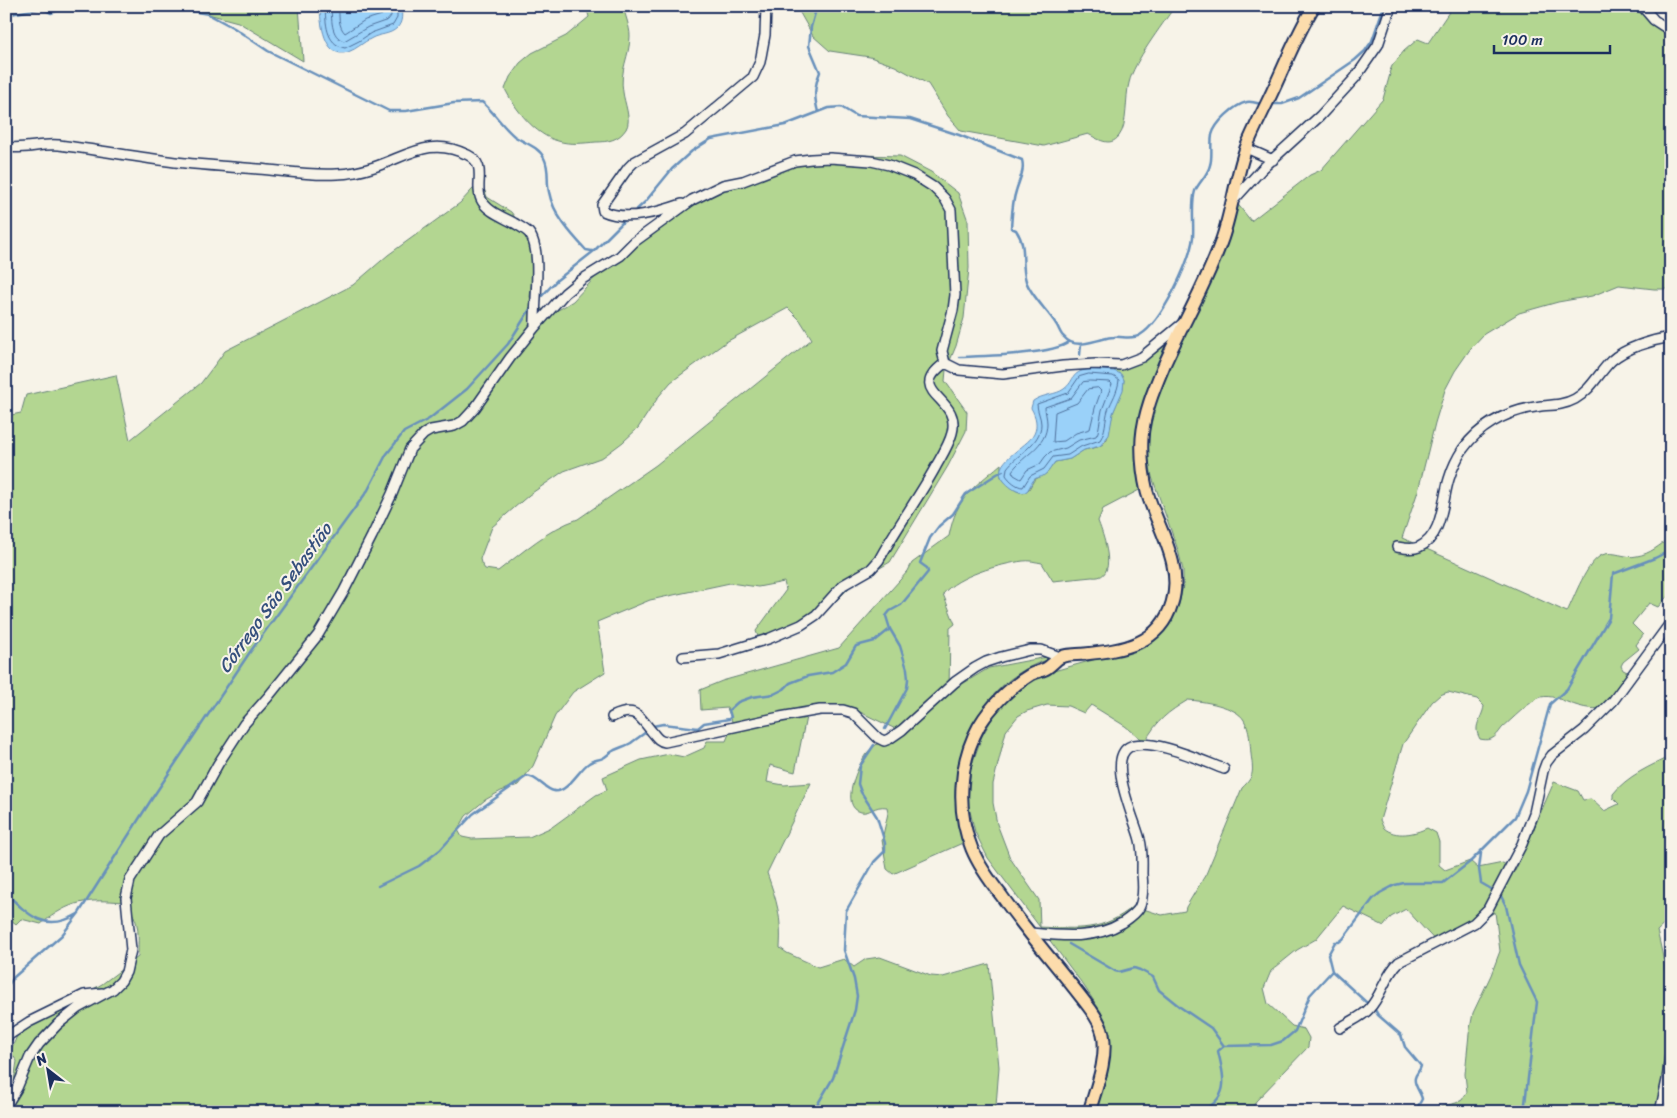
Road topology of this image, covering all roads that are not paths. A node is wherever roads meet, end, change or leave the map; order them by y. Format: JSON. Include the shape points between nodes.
{"nodes":[{"id":1,"x":766,"y":6,"type":"edge"},
{"id":2,"x":1314,"y":6,"type":"edge"},
{"id":3,"x":1391,"y":6,"type":"edge"},
{"id":4,"x":1642,"y":6,"type":"edge"},
{"id":5,"x":1671,"y":31,"type":"edge"},
{"id":6,"x":6,"y":147,"type":"edge"},
{"id":7,"x":1246,"y":148,"type":"junction"},
{"id":8,"x":1273,"y":160,"type":"junction"},
{"id":9,"x":692,"y":200,"type":"junction"},
{"id":10,"x":1232,"y":202,"type":"junction"},
{"id":11,"x":1182,"y":324,"type":"junction"},
{"id":12,"x":535,"y":326,"type":"junction"},
{"id":13,"x":1671,"y":337,"type":"edge"},
{"id":14,"x":944,"y":363,"type":"junction"},
{"id":15,"x":1397,"y":547,"type":"dead end"},
{"id":16,"x":1671,"y":622,"type":"edge"},
{"id":17,"x":683,"y":657,"type":"dead end"},
{"id":18,"x":1060,"y":657,"type":"junction"},
{"id":19,"x":612,"y":717,"type":"dead end"},
{"id":20,"x":1224,"y":769,"type":"dead end"},
{"id":21,"x":1030,"y":933,"type":"junction"},
{"id":22,"x":104,"y":993,"type":"junction"},
{"id":23,"x":1340,"y":1028,"type":"dead end"},
{"id":24,"x":6,"y":1037,"type":"edge"},
{"id":25,"x":1671,"y":1047,"type":"edge"},
{"id":26,"x":6,"y":1106,"type":"edge"},
{"id":27,"x":1089,"y":1112,"type":"edge"},
{"id":28,"x":1660,"y":1112,"type":"edge"}],
"edges":[{"from":1,"to":9,"type":"street","via":[[760,62],[753,76],[685,134],[634,162],[602,205],[608,213],[630,215],[652,213]]},
{"from":2,"to":7,"type":"main road"},
{"from":3,"to":8,"type":"street","via":[[1378,44],[1355,78]]},
{"from":4,"to":5,"type":"street","via":[[1654,20]]},
{"from":6,"to":12,"type":"street","via":[[56,145],[177,162],[325,175],[375,167],[418,150],[453,149],[470,156],[479,167],[480,197],[484,204],[529,233],[536,251]]},
{"from":7,"to":8,"type":"street"},
{"from":7,"to":10,"type":"main road"},
{"from":8,"to":10,"type":"street"},
{"from":9,"to":12,"type":"street","via":[[620,256],[581,280]]},
{"from":9,"to":14,"type":"street","via":[[723,185],[743,181],[795,161],[811,159],[871,161],[896,168],[925,182],[945,199],[952,215],[955,295],[942,351]]},
{"from":10,"to":11,"type":"main road","via":[[1206,277]]},
{"from":11,"to":14,"type":"street","via":[[1142,357],[1121,364],[1063,366],[1003,374],[959,370]]},
{"from":11,"to":18,"type":"main road","via":[[1149,403],[1141,454],[1148,493],[1175,577],[1172,603],[1159,626],[1131,647]]},
{"from":12,"to":22,"type":"street","via":[[463,421],[431,430],[410,449],[372,536],[318,636],[244,724],[197,802],[159,835],[127,889],[130,950],[126,972],[113,989]]},
{"from":13,"to":15,"type":"street","via":[[1636,347],[1617,357],[1589,389],[1568,403],[1524,409],[1490,423],[1474,436],[1454,464],[1440,516],[1427,542],[1411,549]]},
{"from":14,"to":17,"type":"street","via":[[934,371],[930,387],[953,416],[952,435],[924,489],[872,568],[843,585],[816,615],[801,625],[719,654]]},
{"from":16,"to":23,"type":"street","via":[[1613,701],[1546,763],[1525,836],[1488,909],[1474,923],[1399,962],[1368,1011]]},
{"from":18,"to":19,"type":"street","via":[[1030,650],[986,662],[955,682],[902,730],[884,741],[853,713],[843,710],[820,710],[780,717],[665,742],[658,739],[633,712]]},
{"from":18,"to":21,"type":"main road","via":[[1048,668],[1014,686],[984,718],[968,753],[963,776],[966,836],[991,882]]},
{"from":20,"to":21,"type":"street","via":[[1157,745],[1127,748],[1122,758],[1122,782],[1141,844],[1143,884],[1139,908],[1127,920],[1106,931],[1074,936]]},
{"from":21,"to":27,"type":"main road","via":[[1091,1010],[1103,1033],[1102,1066]]},
{"from":22,"to":24,"type":"street","via":[[84,995]]},
{"from":22,"to":26,"type":"street","via":[[78,1008],[39,1044]]},
{"from":25,"to":28,"type":"street"}]}
